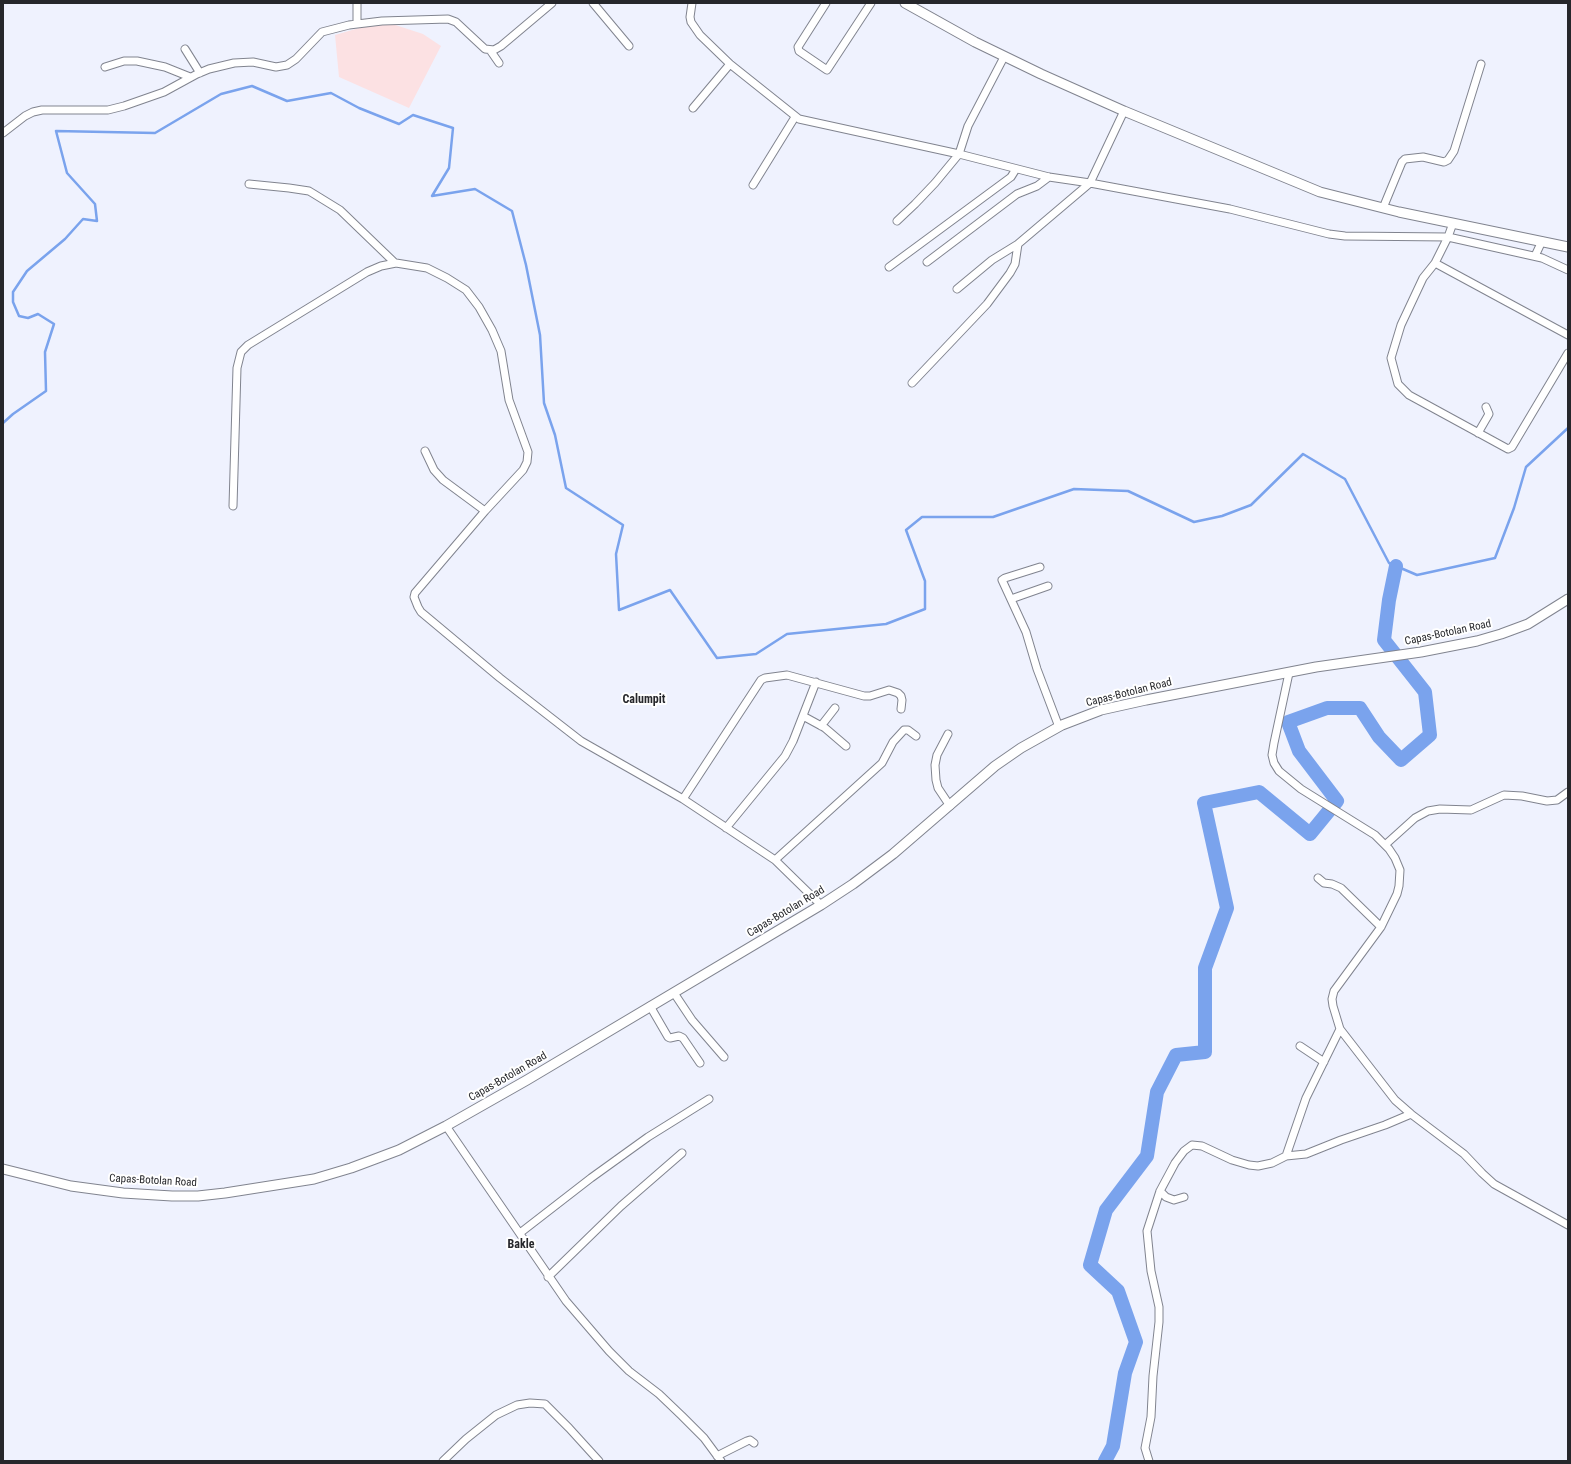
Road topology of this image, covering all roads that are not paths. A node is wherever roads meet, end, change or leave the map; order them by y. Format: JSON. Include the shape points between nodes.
{"nodes":[{"id":1,"x":357,"y":3,"type":"edge"},
{"id":2,"x":552,"y":3,"type":"edge"},
{"id":3,"x":593,"y":3,"type":"edge"},
{"id":4,"x":692,"y":3,"type":"edge"},
{"id":5,"x":826,"y":3,"type":"edge"},
{"id":6,"x":871,"y":3,"type":"edge"},
{"id":7,"x":905,"y":3,"type":"edge"},
{"id":8,"x":357,"y":24,"type":"junction"},
{"id":9,"x":629,"y":46,"type":"dead end"},
{"id":10,"x":185,"y":49,"type":"dead end"},
{"id":11,"x":490,"y":50,"type":"junction"},
{"id":12,"x":1004,"y":57,"type":"junction"},
{"id":13,"x":499,"y":63,"type":"dead end"},
{"id":14,"x":730,"y":64,"type":"junction"},
{"id":15,"x":1481,"y":64,"type":"dead end"},
{"id":16,"x":105,"y":67,"type":"dead end"},
{"id":17,"x":200,"y":73,"type":"junction"},
{"id":18,"x":190,"y":77,"type":"junction"},
{"id":19,"x":693,"y":108,"type":"dead end"},
{"id":20,"x":1124,"y":111,"type":"junction"},
{"id":21,"x":795,"y":116,"type":"junction"},
{"id":22,"x":3,"y":133,"type":"edge"},
{"id":23,"x":959,"y":154,"type":"junction"},
{"id":24,"x":1016,"y":169,"type":"junction"},
{"id":25,"x":1049,"y":177,"type":"junction"},
{"id":26,"x":1090,"y":183,"type":"junction"},
{"id":27,"x":248,"y":184,"type":"dead end"},
{"id":28,"x":753,"y":185,"type":"dead end"},
{"id":29,"x":1383,"y":208,"type":"junction"},
{"id":30,"x":897,"y":220,"type":"dead end"},
{"id":31,"x":1453,"y":223,"type":"junction"},
{"id":32,"x":1448,"y":237,"type":"junction"},
{"id":33,"x":1542,"y":241,"type":"junction"},
{"id":34,"x":1018,"y":244,"type":"junction"},
{"id":35,"x":1568,"y":247,"type":"edge"},
{"id":36,"x":1535,"y":256,"type":"junction"},
{"id":37,"x":927,"y":262,"type":"dead end"},
{"id":38,"x":1435,"y":262,"type":"junction"},
{"id":39,"x":395,"y":263,"type":"junction"},
{"id":40,"x":889,"y":267,"type":"dead end"},
{"id":41,"x":1568,"y":270,"type":"edge"},
{"id":42,"x":957,"y":289,"type":"dead end"},
{"id":43,"x":1568,"y":335,"type":"edge"},
{"id":44,"x":1568,"y":353,"type":"edge"},
{"id":45,"x":912,"y":383,"type":"dead end"},
{"id":46,"x":1486,"y":407,"type":"dead end"},
{"id":47,"x":1478,"y":433,"type":"junction"},
{"id":48,"x":425,"y":450,"type":"dead end"},
{"id":49,"x":232,"y":506,"type":"dead end"},
{"id":50,"x":485,"y":511,"type":"junction"},
{"id":51,"x":1040,"y":567,"type":"dead end"},
{"id":52,"x":1048,"y":586,"type":"dead end"},
{"id":53,"x":1011,"y":599,"type":"junction"},
{"id":54,"x":1568,"y":599,"type":"edge"},
{"id":55,"x":1289,"y":673,"type":"junction"},
{"id":56,"x":816,"y":682,"type":"junction"},
{"id":57,"x":835,"y":708,"type":"dead end"},
{"id":58,"x":901,"y":709,"type":"dead end"},
{"id":59,"x":803,"y":716,"type":"junction"},
{"id":60,"x":821,"y":726,"type":"junction"},
{"id":61,"x":1058,"y":727,"type":"junction"},
{"id":62,"x":948,"y":734,"type":"dead end"},
{"id":63,"x":916,"y":736,"type":"dead end"},
{"id":64,"x":846,"y":746,"type":"dead end"},
{"id":65,"x":1568,"y":792,"type":"edge"},
{"id":66,"x":683,"y":799,"type":"junction"},
{"id":67,"x":950,"y":806,"type":"junction"},
{"id":68,"x":726,"y":828,"type":"junction"},
{"id":69,"x":1385,"y":845,"type":"junction"},
{"id":70,"x":775,"y":860,"type":"junction"},
{"id":71,"x":1318,"y":878,"type":"dead end"},
{"id":72,"x":821,"y":905,"type":"junction"},
{"id":73,"x":1381,"y":927,"type":"junction"},
{"id":74,"x":674,"y":992,"type":"junction"},
{"id":75,"x":650,"y":1006,"type":"junction"},
{"id":76,"x":1340,"y":1029,"type":"junction"},
{"id":77,"x":1300,"y":1046,"type":"dead end"},
{"id":78,"x":724,"y":1057,"type":"dead end"},
{"id":79,"x":1324,"y":1062,"type":"junction"},
{"id":80,"x":700,"y":1064,"type":"dead end"},
{"id":81,"x":709,"y":1099,"type":"dead end"},
{"id":82,"x":1411,"y":1114,"type":"junction"},
{"id":83,"x":446,"y":1126,"type":"junction"},
{"id":84,"x":682,"y":1153,"type":"dead end"},
{"id":85,"x":1286,"y":1156,"type":"junction"},
{"id":86,"x":3,"y":1169,"type":"edge"},
{"id":87,"x":1160,"y":1191,"type":"junction"},
{"id":88,"x":1184,"y":1197,"type":"dead end"},
{"id":89,"x":1568,"y":1225,"type":"edge"},
{"id":90,"x":520,"y":1233,"type":"junction"},
{"id":91,"x":548,"y":1277,"type":"junction"},
{"id":92,"x":754,"y":1443,"type":"dead end"},
{"id":93,"x":719,"y":1458,"type":"edge"},
{"id":94,"x":443,"y":1461,"type":"edge"},
{"id":95,"x":599,"y":1461,"type":"edge"},
{"id":96,"x":1149,"y":1461,"type":"edge"}],
"edges":[{"from":1,"to":8,"type":"street"},
{"from":2,"to":11,"type":"street","via":[[501,46]]},
{"from":3,"to":9,"type":"street"},
{"from":4,"to":14,"type":"street","via":[[690,17],[694,26]]},
{"from":5,"to":6,"type":"street","via":[[798,47],[799,51],[826,70]]},
{"from":7,"to":12,"type":"main road"},
{"from":8,"to":11,"type":"street","via":[[448,19],[456,22],[485,49]]},
{"from":8,"to":17,"type":"street","via":[[322,32],[287,65],[276,67],[253,62]]},
{"from":10,"to":17,"type":"street"},
{"from":11,"to":13,"type":"street"},
{"from":12,"to":20,"type":"main road"},
{"from":12,"to":23,"type":"street","via":[[968,126]]},
{"from":14,"to":19,"type":"street"},
{"from":14,"to":21,"type":"street"},
{"from":15,"to":29,"type":"street","via":[[1454,151],[1448,160],[1444,162],[1422,157],[1405,159]]},
{"from":16,"to":18,"type":"street","via":[[124,61],[137,61],[165,67]]},
{"from":17,"to":18,"type":"street"},
{"from":18,"to":22,"type":"street","via":[[164,92],[114,109],[34,112]]},
{"from":20,"to":26,"type":"street"},
{"from":20,"to":29,"type":"main road","via":[[1320,192]]},
{"from":21,"to":23,"type":"street"},
{"from":21,"to":28,"type":"street"},
{"from":23,"to":24,"type":"street"},
{"from":23,"to":30,"type":"street","via":[[935,183]]},
{"from":24,"to":25,"type":"street"},
{"from":24,"to":40,"type":"street","via":[[1011,177]]},
{"from":25,"to":26,"type":"street"},
{"from":25,"to":37,"type":"street","via":[[1037,186],[1017,194]]},
{"from":26,"to":32,"type":"street","via":[[1230,209],[1329,234]]},
{"from":26,"to":34,"type":"street"},
{"from":27,"to":39,"type":"street","via":[[309,191],[340,210]]},
{"from":29,"to":31,"type":"main road"},
{"from":31,"to":32,"type":"street"},
{"from":31,"to":33,"type":"main road"},
{"from":32,"to":36,"type":"street"},
{"from":32,"to":38,"type":"street"},
{"from":33,"to":35,"type":"main road"},
{"from":33,"to":36,"type":"street"},
{"from":34,"to":42,"type":"street","via":[[992,260]]},
{"from":34,"to":45,"type":"street","via":[[1015,264],[987,304]]},
{"from":36,"to":41,"type":"street"},
{"from":38,"to":43,"type":"street"},
{"from":38,"to":47,"type":"street","via":[[1423,278],[1401,325],[1391,358],[1398,384],[1409,395]]},
{"from":39,"to":49,"type":"street","via":[[367,272],[248,345],[241,352],[237,368]]},
{"from":39,"to":50,"type":"street","via":[[426,268],[466,290],[482,313],[501,351],[509,400],[528,452],[523,470]]},
{"from":44,"to":47,"type":"street","via":[[1512,447],[1508,449]]},
{"from":46,"to":47,"type":"street","via":[[1489,414]]},
{"from":48,"to":50,"type":"street","via":[[434,470],[443,480]]},
{"from":50,"to":66,"type":"street","via":[[415,593],[414,597],[421,612],[500,678],[582,741]]},
{"from":51,"to":53,"type":"street","via":[[1002,580]]},
{"from":52,"to":53,"type":"street"},
{"from":53,"to":61,"type":"street","via":[[1026,632]]},
{"from":54,"to":55,"type":"main road","name":"Capas-Botolan Road","via":[[1538,618],[1477,641]]},
{"from":55,"to":61,"type":"main road","name":"Capas-Botolan Road","via":[[1108,709]]},
{"from":55,"to":69,"type":"street","via":[[1272,755],[1279,771],[1301,789],[1375,835]]},
{"from":56,"to":58,"type":"street","via":[[864,696],[891,690],[901,696]]},
{"from":56,"to":59,"type":"street"},
{"from":56,"to":66,"type":"street","via":[[787,675],[770,676],[762,680]]},
{"from":57,"to":60,"type":"street"},
{"from":59,"to":60,"type":"street"},
{"from":59,"to":68,"type":"street","via":[[785,756]]},
{"from":60,"to":64,"type":"street"},
{"from":61,"to":67,"type":"main road","name":"Capas-Botolan Road","via":[[995,766]]},
{"from":62,"to":67,"type":"street","via":[[937,755],[935,765],[938,788]]},
{"from":63,"to":70,"type":"street","via":[[904,730],[893,742],[882,763]]},
{"from":65,"to":69,"type":"street","via":[[1552,800],[1507,794],[1471,810],[1434,810],[1415,818]]},
{"from":66,"to":68,"type":"street"},
{"from":67,"to":72,"type":"main road","name":"Capas-Botolan Road","via":[[893,854]]},
{"from":68,"to":70,"type":"street"},
{"from":69,"to":73,"type":"street","via":[[1395,858],[1400,877],[1397,894]]},
{"from":70,"to":72,"type":"street"},
{"from":71,"to":73,"type":"street","via":[[1324,883],[1341,888]]},
{"from":72,"to":74,"type":"main road","name":"Capas-Botolan Road"},
{"from":73,"to":76,"type":"street","via":[[1334,991],[1332,1006]]},
{"from":74,"to":75,"type":"main road","name":"Capas-Botolan Road"},
{"from":74,"to":78,"type":"street","via":[[692,1020]]},
{"from":75,"to":80,"type":"street","via":[[668,1037],[682,1038]]},
{"from":75,"to":83,"type":"main road","name":"Capas-Botolan Road"},
{"from":76,"to":79,"type":"street"},
{"from":76,"to":82,"type":"street","via":[[1395,1100]]},
{"from":77,"to":79,"type":"street"},
{"from":79,"to":85,"type":"street","via":[[1306,1098]]},
{"from":81,"to":90,"type":"street","via":[[648,1137]]},
{"from":82,"to":85,"type":"street","via":[[1306,1154]]},
{"from":82,"to":89,"type":"street","via":[[1464,1154],[1494,1184]]},
{"from":83,"to":86,"type":"main road","name":"Capas-Botolan Road","via":[[399,1150],[336,1173],[314,1179],[198,1196],[128,1194],[70,1186]]},
{"from":83,"to":90,"type":"street"},
{"from":84,"to":91,"type":"street","via":[[621,1206]]},
{"from":85,"to":87,"type":"street","via":[[1272,1163],[1249,1165],[1202,1146],[1192,1145],[1175,1163]]},
{"from":87,"to":88,"type":"street","via":[[1174,1200]]},
{"from":87,"to":96,"type":"street","via":[[1147,1231],[1151,1271],[1159,1307],[1151,1417],[1145,1448]]},
{"from":90,"to":91,"type":"street"},
{"from":91,"to":93,"type":"street","via":[[609,1351],[629,1371],[659,1394],[704,1438]]},
{"from":92,"to":93,"type":"street","via":[[747,1441]]},
{"from":94,"to":95,"type":"street","via":[[496,1415],[517,1405],[530,1403],[545,1404]]}]}
